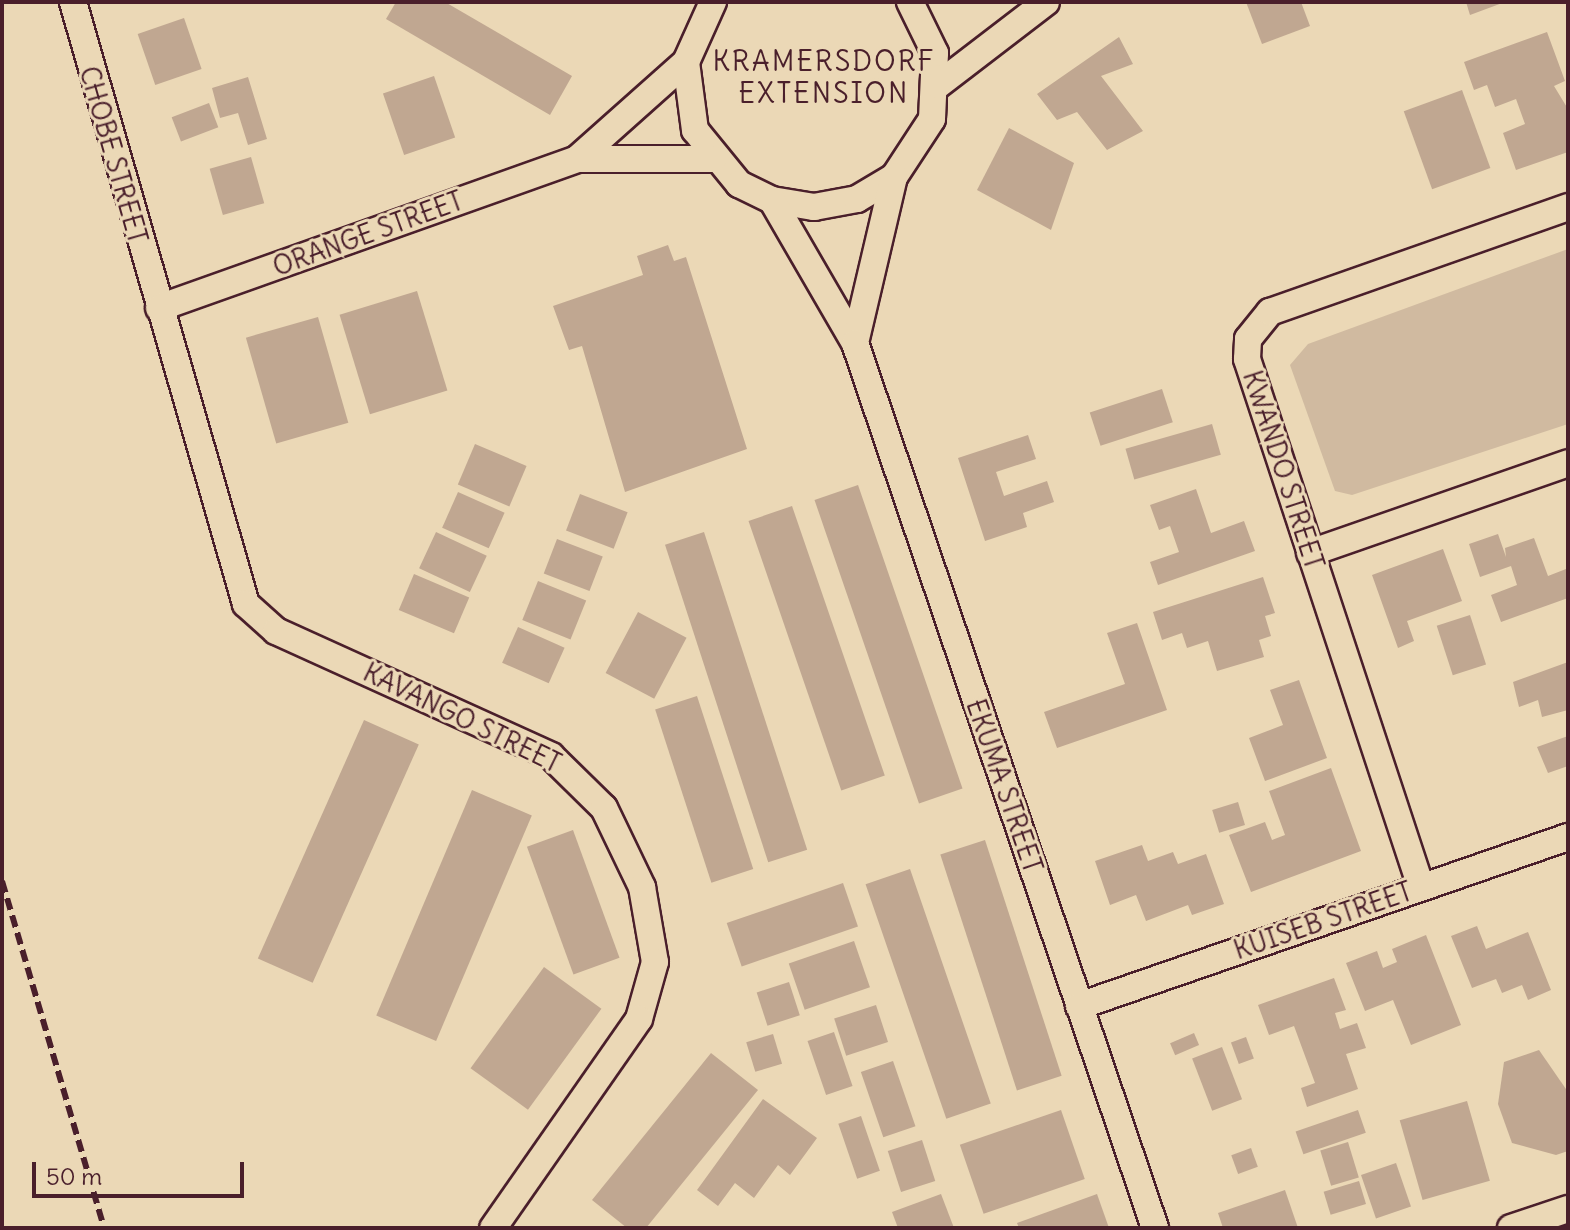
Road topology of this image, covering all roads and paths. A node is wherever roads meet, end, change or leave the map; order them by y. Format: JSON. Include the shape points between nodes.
{"nodes":[{"id":1,"x":73,"y":2,"type":"edge"},
{"id":2,"x":910,"y":2,"type":"edge"},
{"id":3,"x":1046,"y":2,"type":"edge"},
{"id":4,"x":708,"y":5,"type":"edge"},
{"id":5,"x":686,"y":62,"type":"junction"},
{"id":6,"x":938,"y":85,"type":"junction"},
{"id":7,"x":577,"y":159,"type":"junction"},
{"id":8,"x":713,"y":159,"type":"junction"},
{"id":9,"x":894,"y":177,"type":"junction"},
{"id":10,"x":772,"y":200,"type":"junction"},
{"id":11,"x":1568,"y":207,"type":"edge"},
{"id":12,"x":159,"y":308,"type":"junction"},
{"id":13,"x":855,"y":343,"type":"junction"},
{"id":14,"x":1568,"y":463,"type":"edge"},
{"id":15,"x":1310,"y":553,"type":"junction"},
{"id":16,"x":1568,"y":837,"type":"edge"},
{"id":17,"x":1421,"y":887,"type":"junction"},
{"id":18,"x":1079,"y":1006,"type":"junction"},
{"id":19,"x":1568,"y":1209,"type":"edge"},
{"id":20,"x":493,"y":1228,"type":"edge"},
{"id":21,"x":1155,"y":1228,"type":"edge"},
{"id":22,"x":1511,"y":1228,"type":"edge"}],
"edges":[{"from":1,"to":12,"type":"street","name":"CHOBE STREET"},
{"from":2,"to":6,"type":"street","via":[[935,53]]},
{"from":3,"to":6,"type":"street"},
{"from":4,"to":5,"type":"street"},
{"from":5,"to":7,"type":"street","name":"ORANGE STREET"},
{"from":5,"to":8,"type":"street","via":[[689,108]]},
{"from":6,"to":9,"type":"street","via":[[932,119]]},
{"from":7,"to":8,"type":"street","name":"ORANGE STREET"},
{"from":7,"to":12,"type":"street","name":"ORANGE STREET"},
{"from":8,"to":10,"type":"street"},
{"from":9,"to":10,"type":"street","via":[[857,199],[814,207]]},
{"from":9,"to":13,"type":"street"},
{"from":10,"to":13,"type":"street","name":"EKUMA STREET"},
{"from":11,"to":15,"type":"street","name":"KWANDO STREET","via":[[1270,312],[1255,324],[1247,359]]},
{"from":12,"to":20,"type":"street","name":"KAVANGO STREET","via":[[246,604],[259,620],[551,756],[604,808],[642,887],[655,962],[639,1019]]},
{"from":13,"to":18,"type":"street","name":"EKUMA STREET"},
{"from":14,"to":15,"type":"street"},
{"from":15,"to":17,"type":"street","name":"KWANDO STREET"},
{"from":16,"to":17,"type":"street","name":"KUISEB STREET"},
{"from":17,"to":18,"type":"street","name":"KUISEB STREET"},
{"from":18,"to":21,"type":"street","name":"EKUMA STREET"},
{"from":19,"to":22,"type":"street"}]}
